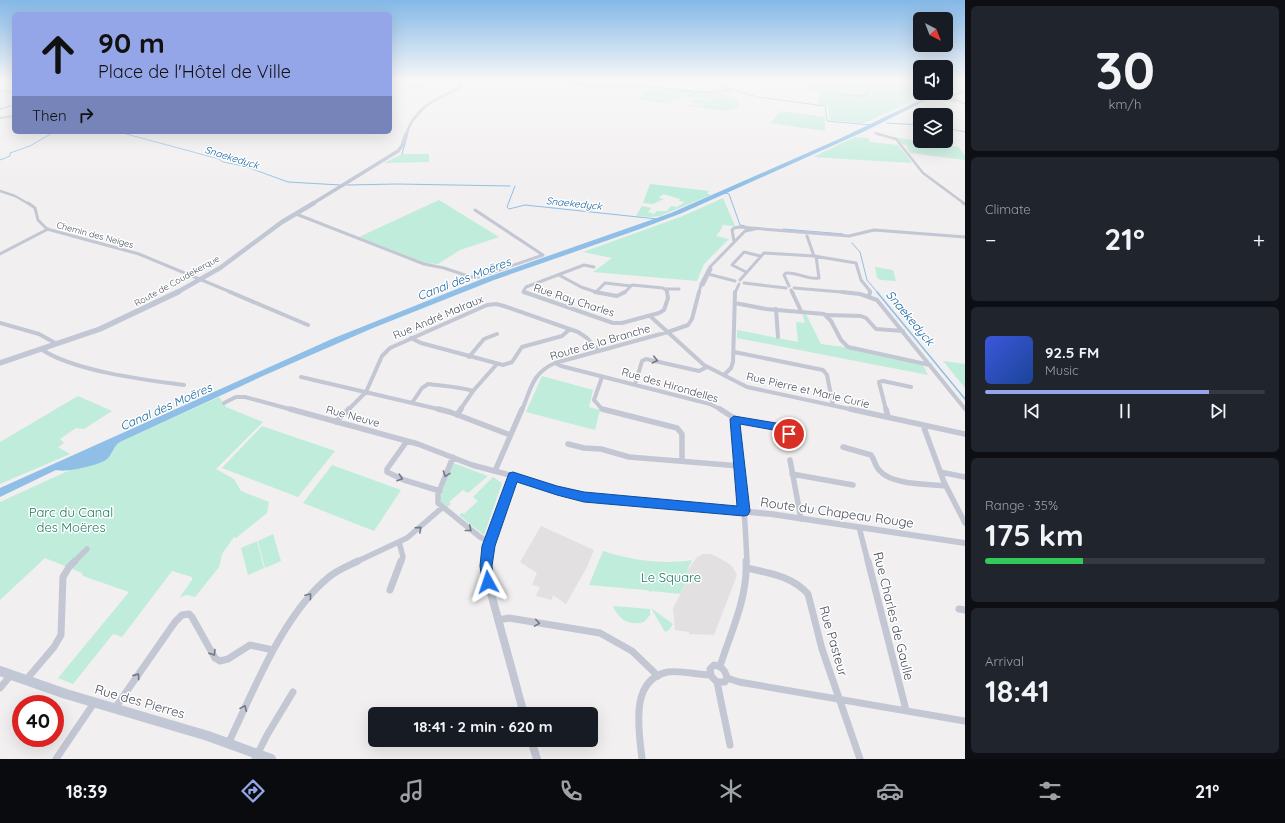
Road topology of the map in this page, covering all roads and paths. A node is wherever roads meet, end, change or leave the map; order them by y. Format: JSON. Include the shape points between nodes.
{"nodes":[{"id":1,"x":11,"y":116,"type":"edge"},
{"id":2,"x":415,"y":116,"type":"edge"},
{"id":3,"x":0,"y":118,"type":"edge"},
{"id":4,"x":875,"y":133,"type":"dead end"},
{"id":5,"x":0,"y":191,"type":"edge"},
{"id":6,"x":965,"y":204,"type":"edge"},
{"id":7,"x":475,"y":210,"type":"dead end"},
{"id":8,"x":296,"y":214,"type":"junction"},
{"id":9,"x":734,"y":228,"type":"junction"},
{"id":10,"x":755,"y":229,"type":"junction"},
{"id":11,"x":48,"y":230,"type":"junction"},
{"id":12,"x":743,"y":232,"type":"junction"},
{"id":13,"x":807,"y":236,"type":"dead end"},
{"id":14,"x":965,"y":237,"type":"edge"},
{"id":15,"x":734,"y":241,"type":"junction"},
{"id":16,"x":0,"y":254,"type":"edge"},
{"id":17,"x":760,"y":256,"type":"junction"},
{"id":18,"x":815,"y":256,"type":"junction"},
{"id":19,"x":594,"y":266,"type":"dead end"},
{"id":20,"x":746,"y":272,"type":"junction"},
{"id":21,"x":707,"y":274,"type":"junction"},
{"id":22,"x":559,"y":275,"type":"junction"},
{"id":23,"x":199,"y":280,"type":"junction"},
{"id":24,"x":738,"y":282,"type":"junction"},
{"id":25,"x":631,"y":286,"type":"junction"},
{"id":26,"x":790,"y":288,"type":"junction"},
{"id":27,"x":665,"y":289,"type":"junction"},
{"id":28,"x":679,"y":289,"type":"dead end"},
{"id":29,"x":596,"y":292,"type":"junction"},
{"id":30,"x":869,"y":296,"type":"junction"},
{"id":31,"x":735,"y":303,"type":"junction"},
{"id":32,"x":776,"y":309,"type":"junction"},
{"id":33,"x":801,"y":312,"type":"junction"},
{"id":34,"x":826,"y":315,"type":"junction"},
{"id":35,"x":650,"y":316,"type":"junction"},
{"id":36,"x":0,"y":324,"type":"edge"},
{"id":37,"x":308,"y":325,"type":"dead end"},
{"id":38,"x":570,"y":329,"type":"junction"},
{"id":39,"x":903,"y":331,"type":"junction"},
{"id":40,"x":668,"y":332,"type":"junction"},
{"id":41,"x":497,"y":334,"type":"dead end"},
{"id":42,"x":778,"y":337,"type":"dead end"},
{"id":43,"x":411,"y":338,"type":"junction"},
{"id":44,"x":57,"y":344,"type":"junction"},
{"id":45,"x":41,"y":349,"type":"junction"},
{"id":46,"x":599,"y":351,"type":"junction"},
{"id":47,"x":734,"y":352,"type":"junction"},
{"id":48,"x":469,"y":357,"type":"junction"},
{"id":49,"x":0,"y":363,"type":"edge"},
{"id":50,"x":555,"y":363,"type":"junction"},
{"id":51,"x":497,"y":364,"type":"junction"},
{"id":52,"x":930,"y":365,"type":"junction"},
{"id":53,"x":707,"y":367,"type":"junction"},
{"id":54,"x":724,"y":375,"type":"junction"},
{"id":55,"x":301,"y":377,"type":"dead end"},
{"id":56,"x":602,"y":377,"type":"junction"},
{"id":57,"x":184,"y":385,"type":"dead end"},
{"id":58,"x":635,"y":385,"type":"junction"},
{"id":59,"x":911,"y":387,"type":"dead end"},
{"id":60,"x":473,"y":391,"type":"junction"},
{"id":61,"x":366,"y":392,"type":"junction"},
{"id":62,"x":224,"y":403,"type":"dead end"},
{"id":63,"x":412,"y":403,"type":"junction"},
{"id":64,"x":833,"y":406,"type":"junction"},
{"id":65,"x":965,"y":409,"type":"edge"},
{"id":66,"x":457,"y":415,"type":"junction"},
{"id":67,"x":888,"y":417,"type":"junction"},
{"id":68,"x":734,"y":419,"type":"junction"},
{"id":69,"x":336,"y":422,"type":"junction"},
{"id":70,"x":923,"y":425,"type":"junction"},
{"id":71,"x":965,"y":434,"type":"edge"},
{"id":72,"x":510,"y":435,"type":"junction"},
{"id":73,"x":790,"y":440,"type":"dead end"},
{"id":74,"x":407,"y":441,"type":"junction"},
{"id":75,"x":568,"y":444,"type":"dead end"},
{"id":76,"x":843,"y":447,"type":"dead end"},
{"id":77,"x":452,"y":457,"type":"junction"},
{"id":78,"x":790,"y":460,"type":"dead end"},
{"id":79,"x":682,"y":461,"type":"junction"},
{"id":80,"x":740,"y":466,"type":"junction"},
{"id":81,"x":495,"y":471,"type":"junction"},
{"id":82,"x":940,"y":472,"type":"junction"},
{"id":83,"x":792,"y":474,"type":"junction"},
{"id":84,"x":513,"y":476,"type":"junction"},
{"id":85,"x":965,"y":477,"type":"edge"},
{"id":86,"x":853,"y":484,"type":"dead end"},
{"id":87,"x":946,"y":486,"type":"junction"},
{"id":88,"x":440,"y":491,"type":"junction"},
{"id":89,"x":443,"y":507,"type":"junction"},
{"id":90,"x":744,"y":511,"type":"junction"},
{"id":91,"x":801,"y":519,"type":"junction"},
{"id":92,"x":965,"y":523,"type":"edge"},
{"id":93,"x":859,"y":527,"type":"junction"},
{"id":94,"x":400,"y":542,"type":"junction"},
{"id":95,"x":490,"y":542,"type":"junction"},
{"id":96,"x":965,"y":544,"type":"edge"},
{"id":97,"x":87,"y":550,"type":"dead end"},
{"id":98,"x":747,"y":568,"type":"junction"},
{"id":99,"x":390,"y":590,"type":"dead end"},
{"id":100,"x":498,"y":620,"type":"junction"},
{"id":101,"x":273,"y":650,"type":"junction"},
{"id":102,"x":720,"y":666,"type":"junction"},
{"id":103,"x":0,"y":671,"type":"edge"},
{"id":104,"x":11,"y":675,"type":"junction"},
{"id":105,"x":711,"y":675,"type":"junction"},
{"id":106,"x":658,"y":676,"type":"junction"},
{"id":107,"x":727,"y":678,"type":"junction"},
{"id":108,"x":26,"y":680,"type":"junction"},
{"id":109,"x":717,"y":682,"type":"junction"},
{"id":110,"x":0,"y":688,"type":"edge"},
{"id":111,"x":293,"y":692,"type":"dead end"},
{"id":112,"x":839,"y":699,"type":"junction"},
{"id":113,"x":94,"y":703,"type":"junction"},
{"id":114,"x":522,"y":707,"type":"edge"},
{"id":115,"x":114,"y":708,"type":"junction"},
{"id":116,"x":906,"y":710,"type":"junction"},
{"id":117,"x":965,"y":721,"type":"edge"},
{"id":118,"x":228,"y":744,"type":"junction"},
{"id":119,"x":730,"y":745,"type":"dead end"},
{"id":120,"x":532,"y":747,"type":"edge"},
{"id":121,"x":256,"y":757,"type":"edge"},
{"id":122,"x":56,"y":759,"type":"edge"},
{"id":123,"x":271,"y":759,"type":"edge"},
{"id":124,"x":536,"y":759,"type":"edge"},
{"id":125,"x":642,"y":759,"type":"edge"},
{"id":126,"x":860,"y":759,"type":"edge"}],
"edges":[{"from":1,"to":3,"type":"street"},
{"from":2,"to":8,"type":"main road","name":"Route de Coudekerque","via":[[410,122],[399,151]]},
{"from":4,"to":6,"type":"street","via":[[895,139],[922,172]]},
{"from":5,"to":11,"type":"street","name":"Chemin des Neiges","via":[[32,205],[38,219]]},
{"from":7,"to":8,"type":"street","via":[[543,255],[472,278],[424,264]]},
{"from":8,"to":23,"type":"main road","name":"Route de Coudekerque"},
{"from":9,"to":10,"type":"street"},
{"from":9,"to":12,"type":"street"},
{"from":9,"to":15,"type":"street"},
{"from":10,"to":12,"type":"street"},
{"from":10,"to":14,"type":"street","via":[[849,236],[874,230]]},
{"from":11,"to":16,"type":"street"},
{"from":11,"to":23,"type":"street","name":"Chemin des Neiges","via":[[136,253]]},
{"from":12,"to":15,"type":"street","name":"Route de la Branche"},
{"from":13,"to":18,"type":"street"},
{"from":15,"to":21,"type":"street","name":"Route de la Branche"},
{"from":17,"to":18,"type":"street","via":[[769,252]]},
{"from":17,"to":20,"type":"street"},
{"from":17,"to":20,"type":"street","via":[[744,252],[732,265]]},
{"from":18,"to":26,"type":"street","via":[[819,278],[805,278],[794,273],[786,273],[784,275]]},
{"from":18,"to":30,"type":"street","via":[[856,263],[861,280],[870,291]]},
{"from":19,"to":22,"type":"street","name":"Rue Ray Charles","via":[[584,265]]},
{"from":20,"to":24,"type":"street"},
{"from":21,"to":24,"type":"street"},
{"from":21,"to":40,"type":"street","name":"Route de la Branche","via":[[700,288],[691,322]]},
{"from":22,"to":29,"type":"street","via":[[572,284]]},
{"from":22,"to":35,"type":"street","name":"Rue Ray Charles","via":[[523,290],[531,296],[613,323]]},
{"from":23,"to":37,"type":"street","name":"Chemin des Neiges"},
{"from":23,"to":44,"type":"main road","name":"Route de Coudekerque","via":[[129,317]]},
{"from":24,"to":26,"type":"street"},
{"from":24,"to":31,"type":"street"},
{"from":25,"to":27,"type":"street"},
{"from":25,"to":29,"type":"street","via":[[605,283]]},
{"from":25,"to":29,"type":"street","via":[[626,293],[619,296]]},
{"from":26,"to":30,"type":"street"},
{"from":26,"to":33,"type":"street"},
{"from":27,"to":28,"type":"street"},
{"from":27,"to":35,"type":"street","via":[[668,297],[664,310]]},
{"from":30,"to":39,"type":"street","via":[[881,303]]},
{"from":31,"to":32,"type":"street"},
{"from":31,"to":47,"type":"street"},
{"from":32,"to":33,"type":"street"},
{"from":32,"to":42,"type":"street"},
{"from":33,"to":34,"type":"street"},
{"from":34,"to":39,"type":"street","via":[[862,316],[876,329]]},
{"from":34,"to":52,"type":"street","via":[[848,347]]},
{"from":35,"to":40,"type":"street"},
{"from":36,"to":44,"type":"street","via":[[51,339]]},
{"from":38,"to":43,"type":"street","name":"Rue André Malraux","via":[[494,304]]},
{"from":38,"to":46,"type":"street","name":"Rue André Malraux","via":[[585,336]]},
{"from":38,"to":51,"type":"street","via":[[562,336],[522,347],[509,364]]},
{"from":39,"to":52,"type":"street"},
{"from":40,"to":46,"type":"street","name":"Route de la Branche"},
{"from":40,"to":53,"type":"street","name":"Rue Pierre et Marie Curie"},
{"from":41,"to":48,"type":"street","via":[[482,339]]},
{"from":43,"to":48,"type":"street"},
{"from":43,"to":61,"type":"street","name":"Rue André Malraux","via":[[386,352]]},
{"from":44,"to":45,"type":"main road","name":"Route de Coudekerque"},
{"from":45,"to":49,"type":"main road","name":"Route de Coudekerque"},
{"from":45,"to":57,"type":"street","via":[[47,354],[89,367],[150,381]]},
{"from":46,"to":50,"type":"street","name":"Route de la Branche"},
{"from":47,"to":54,"type":"street","via":[[732,365]]},
{"from":47,"to":64,"type":"street","via":[[823,370],[827,375]]},
{"from":48,"to":51,"type":"street"},
{"from":50,"to":56,"type":"street","name":"Rue des Hirondelles"},
{"from":50,"to":72,"type":"street","name":"Route de la Branche","via":[[545,367],[538,374]]},
{"from":51,"to":60,"type":"street"},
{"from":52,"to":65,"type":"street"},
{"from":53,"to":54,"type":"street","name":"Rue Pierre et Marie Curie"},
{"from":58,"to":53,"type":"street","one_way":true,"via":[[642,361],[646,359],[699,370]]},
{"from":54,"to":64,"type":"street","name":"Rue Pierre et Marie Curie","via":[[751,388]]},
{"from":55,"to":61,"type":"street"},
{"from":56,"to":58,"type":"street","name":"Rue des Hirondelles"},
{"from":56,"to":79,"type":"street","via":[[594,400],[597,406],[678,428],[682,435]]},
{"from":58,"to":68,"type":"street","name":"Rue des Hirondelles","via":[[711,405]]},
{"from":59,"to":67,"type":"street","via":[[879,382]]},
{"from":60,"to":63,"type":"street","via":[[460,387],[426,384]]},
{"from":60,"to":66,"type":"street"},
{"from":61,"to":63,"type":"street"},
{"from":61,"to":69,"type":"street","name":"Rue André Malraux"},
{"from":62,"to":69,"type":"street","name":"Rue Neuve","via":[[236,397],[243,397]]},
{"from":63,"to":66,"type":"street"},
{"from":64,"to":67,"type":"street","name":"Rue Pierre et Marie Curie"},
{"from":66,"to":72,"type":"street"},
{"from":67,"to":70,"type":"street","name":"Rue Pierre et Marie Curie"},
{"from":68,"to":73,"type":"street","via":[[783,428],[788,432]]},
{"from":68,"to":80,"type":"street"},
{"from":69,"to":74,"type":"street","name":"Rue Neuve"},
{"from":70,"to":71,"type":"street","name":"Rue Pierre et Marie Curie"},
{"from":70,"to":82,"type":"street"},
{"from":72,"to":81,"type":"street","name":"Route de la Branche"},
{"from":74,"to":77,"type":"street","name":"Rue Neuve"},
{"from":74,"to":88,"type":"street","one_way":true,"via":[[386,472],[418,483],[424,488]]},
{"from":75,"to":79,"type":"street","via":[[627,456]]},
{"from":76,"to":87,"type":"street","via":[[871,455],[879,471],[888,477]]},
{"from":77,"to":81,"type":"street","name":"Rue Neuve"},
{"from":77,"to":88,"type":"street","one_way":true},
{"from":78,"to":83,"type":"street"},
{"from":79,"to":80,"type":"street"},
{"from":80,"to":90,"type":"street"},
{"from":81,"to":84,"type":"street","name":"Rue Neuve"},
{"from":82,"to":85,"type":"street"},
{"from":82,"to":87,"type":"street"},
{"from":83,"to":86,"type":"street"},
{"from":83,"to":91,"type":"street"},
{"from":84,"to":90,"type":"street","name":"Route du Chapeau Rouge","via":[[590,498]]},
{"from":84,"to":95,"type":"street"},
{"from":87,"to":92,"type":"street"},
{"from":88,"to":89,"type":"street","via":[[437,500]]},
{"from":94,"to":89,"type":"street","one_way":true,"via":[[410,537]]},
{"from":89,"to":95,"type":"street","one_way":true,"via":[[481,538]]},
{"from":90,"to":91,"type":"street","name":"Route du Chapeau Rouge"},
{"from":90,"to":98,"type":"street"},
{"from":91,"to":93,"type":"street","name":"Route du Chapeau Rouge"},
{"from":93,"to":96,"type":"street","name":"Route du Chapeau Rouge"},
{"from":93,"to":116,"type":"street","name":"Rue Charles de Gaulle"},
{"from":94,"to":99,"type":"street","via":[[403,557]]},
{"from":101,"to":94,"type":"street","one_way":true,"via":[[304,603],[322,583],[349,565]]},
{"from":95,"to":100,"type":"street","via":[[486,573]]},
{"from":97,"to":108,"type":"street","via":[[69,567],[63,577],[61,635]]},
{"from":98,"to":102,"type":"street","via":[[744,594]]},
{"from":98,"to":112,"type":"street","name":"Rue Pasteur","via":[[790,580],[805,590],[810,599],[822,649]]},
{"from":100,"to":106,"type":"street","one_way":true,"via":[[509,618],[600,633],[640,657]]},
{"from":100,"to":114,"type":"street"},
{"from":115,"to":101,"type":"street","one_way":true,"via":[[174,622],[183,615],[189,614],[192,617],[220,661],[228,660],[250,645]]},
{"from":118,"to":101,"type":"street","one_way":true},
{"from":102,"to":105,"type":"street","via":[[711,666]]},
{"from":102,"to":107,"type":"street","via":[[726,671]]},
{"from":103,"to":104,"type":"main road","name":"Rue des Pierres"},
{"from":104,"to":108,"type":"main road","name":"Rue des Pierres"},
{"from":104,"to":110,"type":"street"},
{"from":105,"to":106,"type":"street","via":[[667,672]]},
{"from":105,"to":109,"type":"street"},
{"from":106,"to":125,"type":"street","via":[[646,687],[639,705]]},
{"from":107,"to":109,"type":"street","via":[[724,682]]},
{"from":107,"to":112,"type":"street"},
{"from":108,"to":113,"type":"main road","name":"Rue des Pierres"},
{"from":109,"to":119,"type":"street"},
{"from":111,"to":121,"type":"street"},
{"from":112,"to":116,"type":"street"},
{"from":112,"to":126,"type":"street","name":"Rue Pasteur"},
{"from":113,"to":115,"type":"main road","name":"Rue des Pierres"},
{"from":113,"to":122,"type":"street"},
{"from":115,"to":118,"type":"main road","name":"Rue des Pierres"},
{"from":116,"to":117,"type":"street"},
{"from":118,"to":121,"type":"main road","name":"Rue des Pierres"},
{"from":120,"to":124,"type":"street"},
{"from":121,"to":123,"type":"main road","name":"Rue des Pierres"}]}
